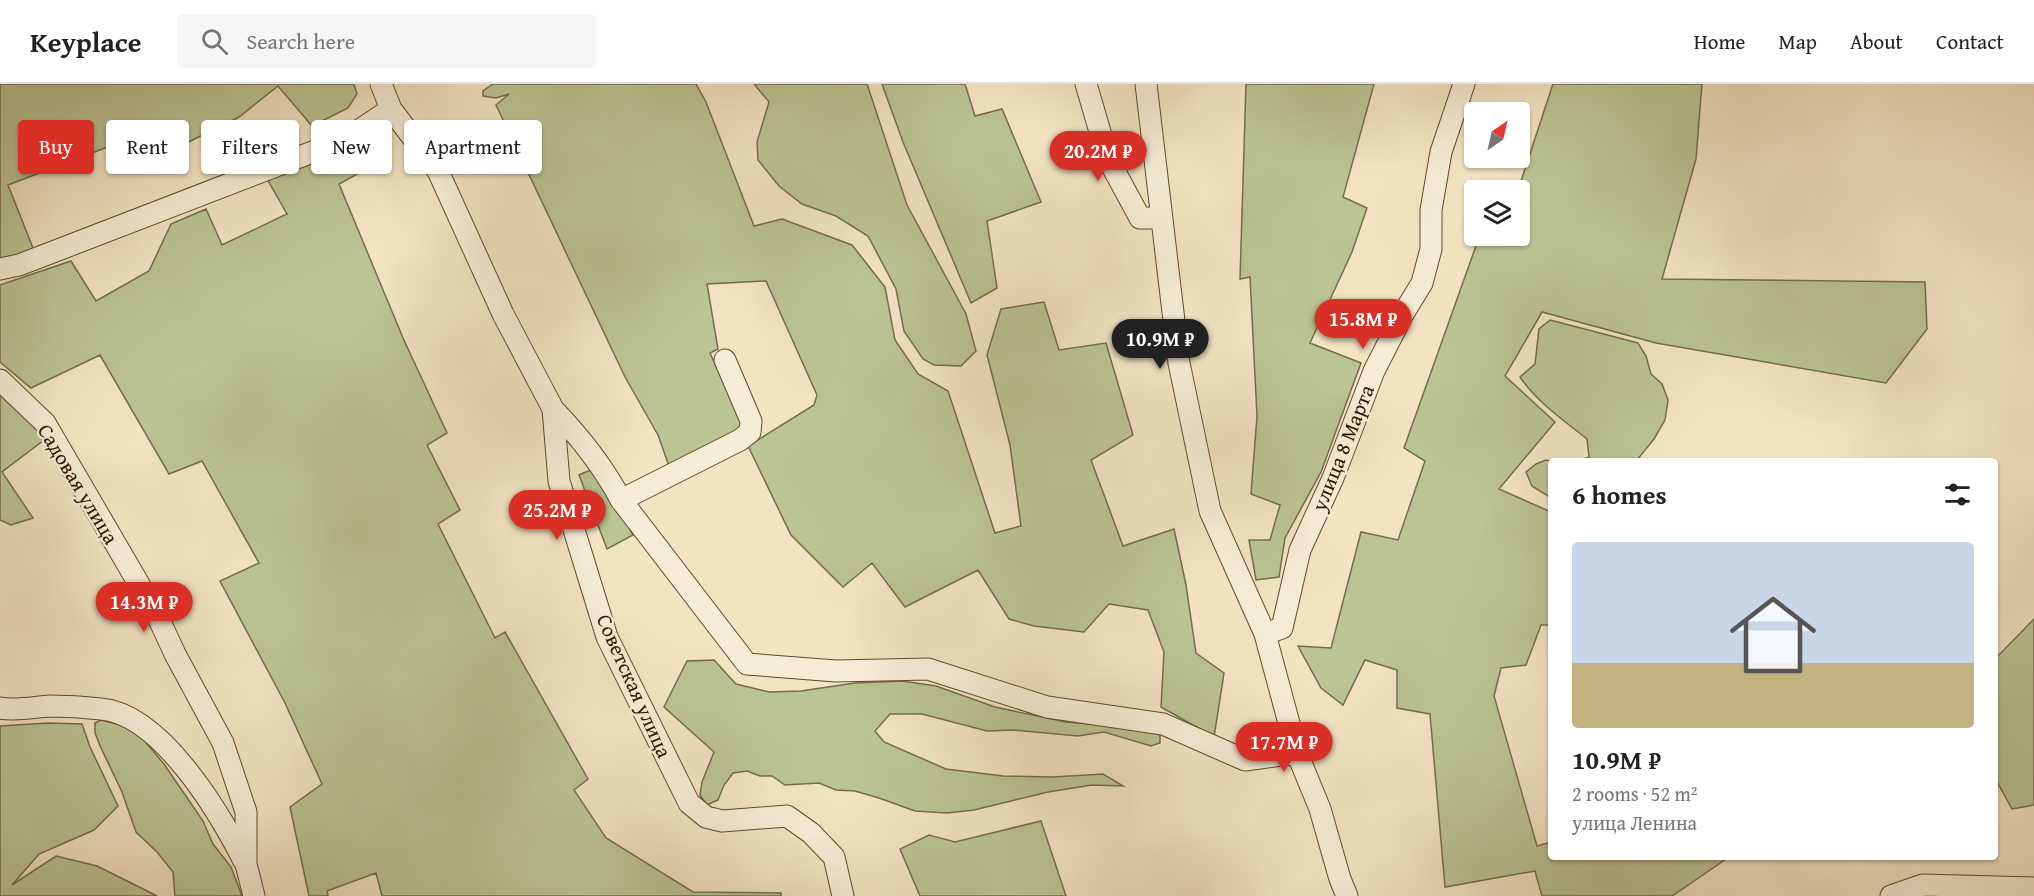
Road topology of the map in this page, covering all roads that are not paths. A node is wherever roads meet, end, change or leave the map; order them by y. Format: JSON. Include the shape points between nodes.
{"nodes":[{"id":1,"x":381,"y":84,"type":"edge"},
{"id":2,"x":1146,"y":84,"type":"edge"},
{"id":3,"x":1464,"y":84,"type":"edge"},
{"id":4,"x":1090,"y":85,"type":"edge"},
{"id":5,"x":391,"y":109,"type":"junction"},
{"id":6,"x":1160,"y":218,"type":"junction"},
{"id":7,"x":0,"y":269,"type":"edge"},
{"id":8,"x":724,"y":360,"type":"dead end"},
{"id":9,"x":0,"y":380,"type":"edge"},
{"id":10,"x":553,"y":409,"type":"junction"},
{"id":11,"x":621,"y":500,"type":"junction"},
{"id":12,"x":1265,"y":634,"type":"junction"},
{"id":13,"x":0,"y":708,"type":"edge"},
{"id":14,"x":1297,"y":753,"type":"junction"},
{"id":15,"x":246,"y":864,"type":"junction"},
{"id":16,"x":2034,"y":888,"type":"edge"},
{"id":17,"x":254,"y":896,"type":"edge"},
{"id":18,"x":843,"y":896,"type":"edge"},
{"id":19,"x":1347,"y":896,"type":"edge"},
{"id":20,"x":1891,"y":896,"type":"edge"}],
"edges":[{"from":1,"to":5,"type":"street","name":"Советская улица"},
{"from":2,"to":6,"type":"street"},
{"from":3,"to":12,"type":"street","name":"улица 8 Марта","via":[[1441,152],[1431,210],[1431,249],[1422,283],[1374,370],[1333,478],[1300,550],[1282,628]]},
{"from":4,"to":6,"type":"street","via":[[1108,159],[1140,218]]},
{"from":5,"to":7,"type":"street","via":[[346,139]]},
{"from":5,"to":10,"type":"street","name":"Советская улица","via":[[438,171],[503,314]]},
{"from":6,"to":12,"type":"street","via":[[1179,363],[1210,511]]},
{"from":8,"to":11,"type":"street","via":[[751,421],[750,432]]},
{"from":9,"to":15,"type":"street","name":"Садовая улица","via":[[45,423],[157,615],[223,743],[246,812]]},
{"from":10,"to":11,"type":"street","via":[[580,437]]},
{"from":10,"to":18,"type":"street","name":"Советская улица","via":[[559,481],[607,637],[688,803],[706,817],[722,821],[786,816],[811,833],[834,857]]},
{"from":11,"to":14,"type":"street","via":[[747,664],[836,672],[928,669],[1047,707],[1163,724],[1245,760]]},
{"from":12,"to":14,"type":"street"},
{"from":13,"to":15,"type":"street","via":[[105,709],[141,723],[177,756]]},
{"from":14,"to":19,"type":"street","via":[[1320,809]]},
{"from":15,"to":17,"type":"street","name":"Садовая улица"},
{"from":16,"to":20,"type":"street","via":[[1923,885]]}]}
